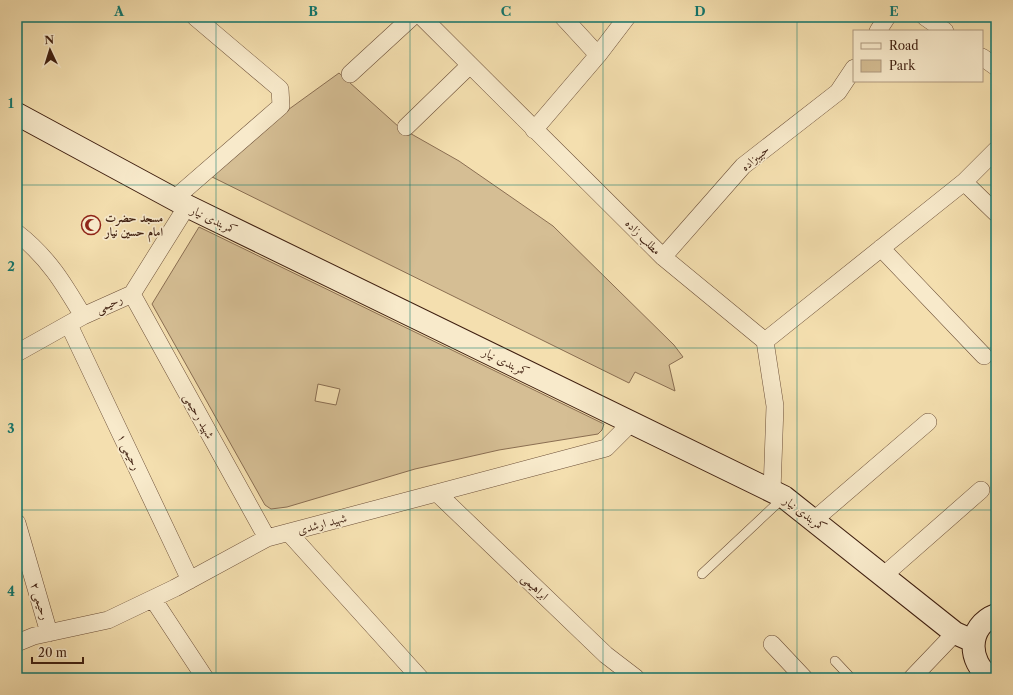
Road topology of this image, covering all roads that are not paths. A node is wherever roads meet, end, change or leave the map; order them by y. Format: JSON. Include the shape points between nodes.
{"nodes":[{"id":1,"x":195,"y":17,"type":"edge"},
{"id":2,"x":412,"y":17,"type":"edge"},
{"id":3,"x":422,"y":17,"type":"edge"},
{"id":4,"x":563,"y":17,"type":"edge"},
{"id":5,"x":627,"y":17,"type":"edge"},
{"id":6,"x":887,"y":17,"type":"edge"},
{"id":7,"x":926,"y":17,"type":"edge"},
{"id":8,"x":879,"y":30,"type":"edge"},
{"id":9,"x":944,"y":30,"type":"edge"},
{"id":10,"x":598,"y":55,"type":"junction"},
{"id":11,"x":983,"y":58,"type":"edge"},
{"id":12,"x":470,"y":66,"type":"junction"},
{"id":13,"x":996,"y":67,"type":"edge"},
{"id":14,"x":853,"y":70,"type":"edge"},
{"id":15,"x":350,"y":74,"type":"dead end"},
{"id":16,"x":17,"y":114,"type":"edge"},
{"id":17,"x":406,"y":127,"type":"dead end"},
{"id":18,"x":534,"y":130,"type":"junction"},
{"id":19,"x":996,"y":150,"type":"edge"},
{"id":20,"x":964,"y":182,"type":"junction"},
{"id":21,"x":181,"y":203,"type":"junction"},
{"id":22,"x":996,"y":214,"type":"edge"},
{"id":23,"x":17,"y":233,"type":"edge"},
{"id":24,"x":881,"y":248,"type":"junction"},
{"id":25,"x":663,"y":257,"type":"junction"},
{"id":26,"x":132,"y":294,"type":"junction"},
{"id":27,"x":76,"y":320,"type":"junction"},
{"id":28,"x":764,"y":341,"type":"junction"},
{"id":29,"x":17,"y":353,"type":"edge"},
{"id":30,"x":984,"y":356,"type":"dead end"},
{"id":31,"x":928,"y":422,"type":"dead end"},
{"id":32,"x":631,"y":423,"type":"junction"},
{"id":33,"x":981,"y":490,"type":"dead end"},
{"id":34,"x":437,"y":493,"type":"junction"},
{"id":35,"x":778,"y":494,"type":"junction"},
{"id":36,"x":814,"y":520,"type":"junction"},
{"id":37,"x":17,"y":523,"type":"edge"},
{"id":38,"x":288,"y":533,"type":"junction"},
{"id":39,"x":267,"y":538,"type":"junction"},
{"id":40,"x":702,"y":574,"type":"dead end"},
{"id":41,"x":883,"y":576,"type":"junction"},
{"id":42,"x":190,"y":580,"type":"junction"},
{"id":43,"x":153,"y":598,"type":"junction"},
{"id":44,"x":996,"y":615,"type":"edge"},
{"id":45,"x":49,"y":633,"type":"junction"},
{"id":46,"x":964,"y":637,"type":"junction"},
{"id":47,"x":17,"y":643,"type":"edge"},
{"id":48,"x":772,"y":644,"type":"dead end"},
{"id":49,"x":835,"y":661,"type":"dead end"},
{"id":50,"x":205,"y":678,"type":"edge"},
{"id":51,"x":420,"y":678,"type":"edge"},
{"id":52,"x":636,"y":678,"type":"edge"},
{"id":53,"x":804,"y":678,"type":"edge"},
{"id":54,"x":851,"y":678,"type":"edge"},
{"id":55,"x":912,"y":678,"type":"edge"},
{"id":56,"x":991,"y":678,"type":"edge"}],
"edges":[{"from":1,"to":21,"type":"street","name":"رحیمی","via":[[280,89],[281,106]]},
{"from":2,"to":15,"type":"street"},
{"from":3,"to":12,"type":"street","name":"مطلب زاده"},
{"from":4,"to":10,"type":"street"},
{"from":5,"to":10,"type":"street"},
{"from":6,"to":8,"type":"street"},
{"from":7,"to":9,"type":"street"},
{"from":10,"to":18,"type":"street"},
{"from":11,"to":13,"type":"street"},
{"from":12,"to":17,"type":"street"},
{"from":12,"to":18,"type":"street","name":"مطلب زاده"},
{"from":14,"to":25,"type":"street","name":"حبیبزاده","via":[[838,92],[743,166]]},
{"from":16,"to":21,"type":"main road","name":"کمربندی نیار"},
{"from":18,"to":25,"type":"street","name":"مطلب زاده"},
{"from":19,"to":20,"type":"street"},
{"from":20,"to":22,"type":"street"},
{"from":20,"to":24,"type":"street"},
{"from":21,"to":26,"type":"street","name":"رحیمی"},
{"from":21,"to":32,"type":"main road","name":"کمربندی نیار"},
{"from":23,"to":27,"type":"street","name":"رحیمی ۱","via":[[33,246],[57,273]]},
{"from":24,"to":28,"type":"street"},
{"from":24,"to":30,"type":"street"},
{"from":25,"to":28,"type":"street","name":"مطلب زاده"},
{"from":26,"to":27,"type":"street","name":"رحیمی"},
{"from":26,"to":39,"type":"street","name":"شهید رحیمی"},
{"from":27,"to":29,"type":"street","name":"رحیمی"},
{"from":27,"to":42,"type":"street","name":"رحیمی ۱"},
{"from":28,"to":35,"type":"street","via":[[775,406]]},
{"from":31,"to":36,"type":"street"},
{"from":32,"to":34,"type":"street","name":"شهید ارشدی","via":[[606,448]]},
{"from":32,"to":35,"type":"main road","name":"کمربندی نیار"},
{"from":33,"to":41,"type":"street"},
{"from":34,"to":38,"type":"street","name":"شهید ارشدی"},
{"from":34,"to":52,"type":"street","name":"ابراهیمی","via":[[606,655]]},
{"from":35,"to":36,"type":"main road","name":"کمربندی نیار"},
{"from":35,"to":40,"type":"lane"},
{"from":36,"to":41,"type":"main road","name":"کمربندی نیار"},
{"from":37,"to":45,"type":"street","name":"رحیمی ۲"},
{"from":38,"to":39,"type":"street","name":"شهید ارشدی"},
{"from":38,"to":51,"type":"street"},
{"from":39,"to":42,"type":"street","name":"شهید ارشدی"},
{"from":41,"to":46,"type":"main road","name":"کمربندی نیار"},
{"from":42,"to":43,"type":"street","name":"شهید ارشدی"},
{"from":43,"to":45,"type":"street","name":"شهید ارشدی","via":[[108,620]]},
{"from":43,"to":50,"type":"street"},
{"from":44,"to":46,"type":"main road"},
{"from":45,"to":47,"type":"street","name":"شهید ارشدی"},
{"from":46,"to":55,"type":"street"},
{"from":46,"to":56,"type":"main road","via":[[974,658],[984,673]]},
{"from":48,"to":53,"type":"street"},
{"from":49,"to":54,"type":"lane"}]}
